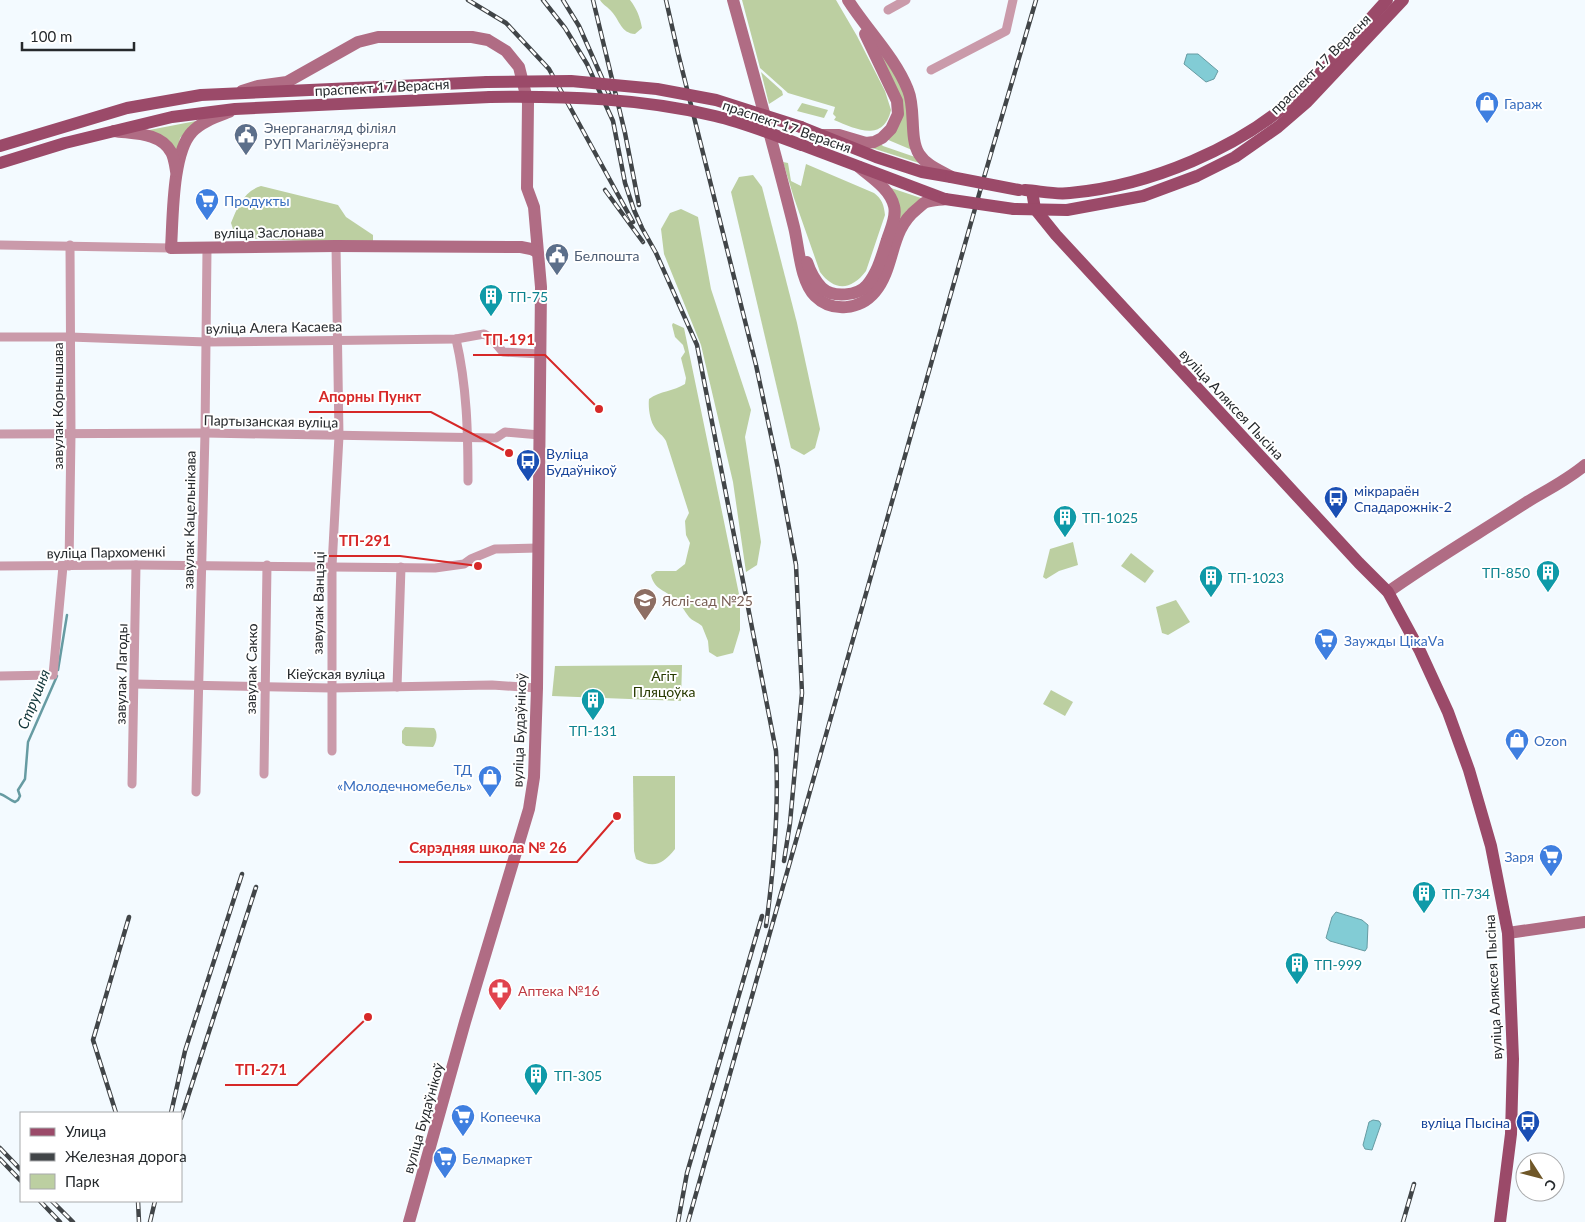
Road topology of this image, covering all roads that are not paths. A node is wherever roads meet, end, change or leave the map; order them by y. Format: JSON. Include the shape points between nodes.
{"nodes":[{"id":1,"x":734,"y":0,"type":"edge"},
{"id":2,"x":906,"y":0,"type":"edge"},
{"id":3,"x":1014,"y":0,"type":"edge"},
{"id":4,"x":1387,"y":0,"type":"edge"},
{"id":5,"x":1403,"y":0,"type":"edge"},
{"id":6,"x":851,"y":4,"type":"edge"},
{"id":7,"x":888,"y":10,"type":"dead end"},
{"id":8,"x":930,"y":70,"type":"dead end"},
{"id":9,"x":233,"y":94,"type":"junction"},
{"id":10,"x":235,"y":109,"type":"junction"},
{"id":11,"x":113,"y":131,"type":"junction"},
{"id":12,"x":821,"y":134,"type":"junction"},
{"id":13,"x":0,"y":146,"type":"edge"},
{"id":14,"x":0,"y":164,"type":"edge"},
{"id":15,"x":859,"y":167,"type":"junction"},
{"id":16,"x":176,"y":173,"type":"junction"},
{"id":17,"x":951,"y":177,"type":"junction"},
{"id":18,"x":1032,"y":191,"type":"junction"},
{"id":19,"x":945,"y":198,"type":"junction"},
{"id":20,"x":1035,"y":209,"type":"junction"},
{"id":21,"x":1067,"y":210,"type":"junction"},
{"id":22,"x":794,"y":229,"type":"junction"},
{"id":23,"x":1056,"y":235,"type":"junction"},
{"id":24,"x":0,"y":245,"type":"edge"},
{"id":25,"x":70,"y":245,"type":"junction"},
{"id":26,"x":336,"y":246,"type":"junction"},
{"id":27,"x":171,"y":248,"type":"junction"},
{"id":28,"x":208,"y":249,"type":"junction"},
{"id":29,"x":537,"y":252,"type":"junction"},
{"id":30,"x":0,"y":337,"type":"edge"},
{"id":31,"x":70,"y":337,"type":"junction"},
{"id":32,"x":337,"y":339,"type":"junction"},
{"id":33,"x":456,"y":339,"type":"junction"},
{"id":34,"x":206,"y":342,"type":"junction"},
{"id":35,"x":540,"y":354,"type":"junction"},
{"id":36,"x":205,"y":433,"type":"junction"},
{"id":37,"x":0,"y":434,"type":"edge"},
{"id":38,"x":71,"y":435,"type":"junction"},
{"id":39,"x":540,"y":435,"type":"junction"},
{"id":40,"x":339,"y":436,"type":"junction"},
{"id":41,"x":468,"y":438,"type":"junction"},
{"id":42,"x":1585,"y":465,"type":"edge"},
{"id":43,"x":468,"y":481,"type":"dead end"},
{"id":44,"x":538,"y":548,"type":"junction"},
{"id":45,"x":136,"y":565,"type":"junction"},
{"id":46,"x":267,"y":565,"type":"junction"},
{"id":47,"x":0,"y":566,"type":"edge"},
{"id":48,"x":66,"y":566,"type":"junction"},
{"id":49,"x":202,"y":566,"type":"junction"},
{"id":50,"x":332,"y":566,"type":"junction"},
{"id":51,"x":401,"y":567,"type":"junction"},
{"id":52,"x":1388,"y":592,"type":"junction"},
{"id":53,"x":0,"y":676,"type":"edge"},
{"id":54,"x":134,"y":684,"type":"junction"},
{"id":55,"x":199,"y":684,"type":"junction"},
{"id":56,"x":264,"y":685,"type":"junction"},
{"id":57,"x":398,"y":687,"type":"junction"},
{"id":58,"x":331,"y":688,"type":"junction"},
{"id":59,"x":537,"y":688,"type":"junction"},
{"id":60,"x":332,"y":751,"type":"dead end"},
{"id":61,"x":264,"y":774,"type":"dead end"},
{"id":62,"x":132,"y":784,"type":"dead end"},
{"id":63,"x":196,"y":792,"type":"dead end"},
{"id":64,"x":1585,"y":922,"type":"edge"},
{"id":65,"x":1508,"y":933,"type":"junction"},
{"id":66,"x":409,"y":1222,"type":"edge"},
{"id":67,"x":1500,"y":1222,"type":"edge"}],
"edges":[{"from":1,"to":22,"type":"main road"},
{"from":2,"to":7,"type":"street"},
{"from":3,"to":8,"type":"street","via":[[1006,31]]},
{"from":4,"to":18,"type":"main road","name":"праспект 17 Верасня","via":[[1299,94],[1226,145],[1136,181],[1069,193]]},
{"from":5,"to":21,"type":"main road","name":"праспект 17 Верасня","via":[[1307,102],[1278,127],[1234,157],[1197,176],[1143,196]]},
{"from":6,"to":12,"type":"main road","via":[[897,101],[898,114],[891,129],[874,142]]},
{"from":6,"to":17,"type":"main road","via":[[909,91],[917,152]]},
{"from":9,"to":12,"type":"main road","name":"праспект 17 Верасня","bridge":true,"via":[[571,81],[657,89],[716,100]]},
{"from":9,"to":13,"type":"main road","name":"праспект 17 Верасня","via":[[127,108]]},
{"from":9,"to":29,"type":"main road","name":"вуліца Будаўнікоў","via":[[287,82],[358,42],[378,38],[472,37],[488,40],[506,51],[519,67],[528,103],[526,164],[534,207]]},
{"from":10,"to":11,"type":"main road","name":"праспект 17 Верасня","via":[[172,116]]},
{"from":10,"to":15,"type":"main road","name":"праспект 17 Верасня","bridge":true,"via":[[558,96],[652,104],[715,116]]},
{"from":10,"to":16,"type":"main road","via":[[206,121],[191,132]]},
{"from":11,"to":14,"type":"main road","name":"праспект 17 Верасня"},
{"from":11,"to":16,"type":"main road","via":[[160,140],[171,152]]},
{"from":12,"to":17,"type":"main road","name":"праспект 17 Верасня","via":[[876,157]]},
{"from":15,"to":19,"type":"main road","name":"праспект 17 Верасня"},
{"from":15,"to":22,"type":"main road","via":[[884,188],[895,208],[875,274],[866,287],[848,295],[823,288],[812,274]]},
{"from":16,"to":27,"type":"main road"},
{"from":17,"to":18,"type":"main road","name":"праспект 17 Верасня","bridge":true},
{"from":18,"to":20,"type":"main road","name":"вуліца Аляксея Пысіна"},
{"from":19,"to":20,"type":"main road","name":"праспект 17 Верасня","bridge":true,"via":[[1014,209]]},
{"from":19,"to":22,"type":"main road","via":[[925,202],[908,216],[875,292],[863,303],[846,308],[829,305],[814,295],[805,279]]},
{"from":20,"to":21,"type":"main road","name":"праспект 17 Верасня"},
{"from":20,"to":23,"type":"main road","name":"вуліца Аляксея Пысіна"},
{"from":21,"to":23,"type":"main road","via":[[1056,216],[1052,223]]},
{"from":23,"to":52,"type":"main road","name":"вуліца Аляксея Пысіна"},
{"from":24,"to":25,"type":"street","name":"вуліца Заслонава"},
{"from":25,"to":27,"type":"street","name":"вуліца Заслонава"},
{"from":25,"to":31,"type":"street","name":"завулак Корнышава"},
{"from":26,"to":28,"type":"main road","name":"вуліца Заслонава"},
{"from":26,"to":29,"type":"main road","name":"вуліца Заслонава","via":[[521,247]]},
{"from":26,"to":32,"type":"street","name":"завулак Ванцэці"},
{"from":27,"to":28,"type":"main road","name":"вуліца Заслонава"},
{"from":28,"to":34,"type":"street","name":"завулак Кацельнікава"},
{"from":29,"to":35,"type":"main road","name":"вуліца Будаўнікоў","via":[[541,287]]},
{"from":30,"to":31,"type":"street","name":"вуліца Алега Касаева"},
{"from":31,"to":34,"type":"street","name":"вуліца Алега Касаева"},
{"from":31,"to":38,"type":"street","name":"завулак Корнышава"},
{"from":32,"to":33,"type":"street","name":"вуліца Алега Касаева"},
{"from":32,"to":34,"type":"street","name":"вуліца Алега Касаева"},
{"from":32,"to":40,"type":"street","name":"завулак Ванцэці"},
{"from":33,"to":35,"type":"street","name":"вуліца Алега Касаева","via":[[484,334],[503,352]]},
{"from":33,"to":41,"type":"street","via":[[464,378]]},
{"from":34,"to":36,"type":"street","name":"завулак Кацельнікава"},
{"from":35,"to":39,"type":"main road","name":"вуліца Будаўнікоў"},
{"from":36,"to":38,"type":"street","name":"Партызанская вуліца"},
{"from":36,"to":40,"type":"street","name":"Партызанская вуліца"},
{"from":36,"to":49,"type":"street","name":"завулак Кацельнікава"},
{"from":37,"to":38,"type":"street","name":"Партызанская вуліца"},
{"from":38,"to":48,"type":"street","name":"завулак Корнышава"},
{"from":39,"to":41,"type":"street","name":"Партызанская вуліца","via":[[506,432],[496,438]]},
{"from":39,"to":44,"type":"main road","name":"вуліца Будаўнікоў"},
{"from":40,"to":41,"type":"street","name":"Партызанская вуліца"},
{"from":40,"to":50,"type":"street","name":"завулак Ванцэці"},
{"from":41,"to":43,"type":"street"},
{"from":42,"to":52,"type":"main road"},
{"from":44,"to":51,"type":"street","name":"вуліца Пархоменкі","via":[[495,549],[464,564],[448,567]]},
{"from":44,"to":59,"type":"main road","name":"вуліца Будаўнікоў"},
{"from":45,"to":48,"type":"street","name":"вуліца Пархоменкі"},
{"from":45,"to":49,"type":"street","name":"вуліца Пархоменкі"},
{"from":45,"to":54,"type":"street","name":"завулак Лагоды"},
{"from":46,"to":49,"type":"street","name":"вуліца Пархоменкі"},
{"from":46,"to":50,"type":"street","name":"вуліца Пархоменкі"},
{"from":46,"to":56,"type":"street","name":"завулак Сакко"},
{"from":47,"to":48,"type":"street","name":"вуліца Пархоменкі"},
{"from":48,"to":53,"type":"street","name":"завулак Корнышава","via":[[53,675]]},
{"from":49,"to":55,"type":"street","name":"завулак Кацельнікава"},
{"from":50,"to":51,"type":"street","name":"вуліца Пархоменкі"},
{"from":50,"to":58,"type":"street","name":"завулак Ванцэці"},
{"from":51,"to":57,"type":"street"},
{"from":52,"to":65,"type":"main road","name":"вуліца Аляксея Пысіна","via":[[1448,712],[1469,770],[1491,846]]},
{"from":54,"to":55,"type":"street","name":"Кіеўская вуліца"},
{"from":54,"to":62,"type":"street","name":"завулак Лагоды"},
{"from":55,"to":56,"type":"street","name":"Кіеўская вуліца"},
{"from":55,"to":63,"type":"street","name":"завулак Кацельнікава"},
{"from":56,"to":58,"type":"street","name":"Кіеўская вуліца"},
{"from":56,"to":61,"type":"street","name":"завулак Сакко"},
{"from":57,"to":58,"type":"street","name":"Кіеўская вуліца"},
{"from":57,"to":59,"type":"street","name":"Кіеўская вуліца","via":[[492,685]]},
{"from":58,"to":60,"type":"street","name":"завулак Ванцэці"},
{"from":59,"to":66,"type":"main road","name":"вуліца Будаўнікоў","via":[[534,777],[529,809]]},
{"from":64,"to":65,"type":"main road"},
{"from":65,"to":67,"type":"main road","name":"вуліца Аляксея Пысіна","via":[[1513,1059],[1511,1134]]}]}
